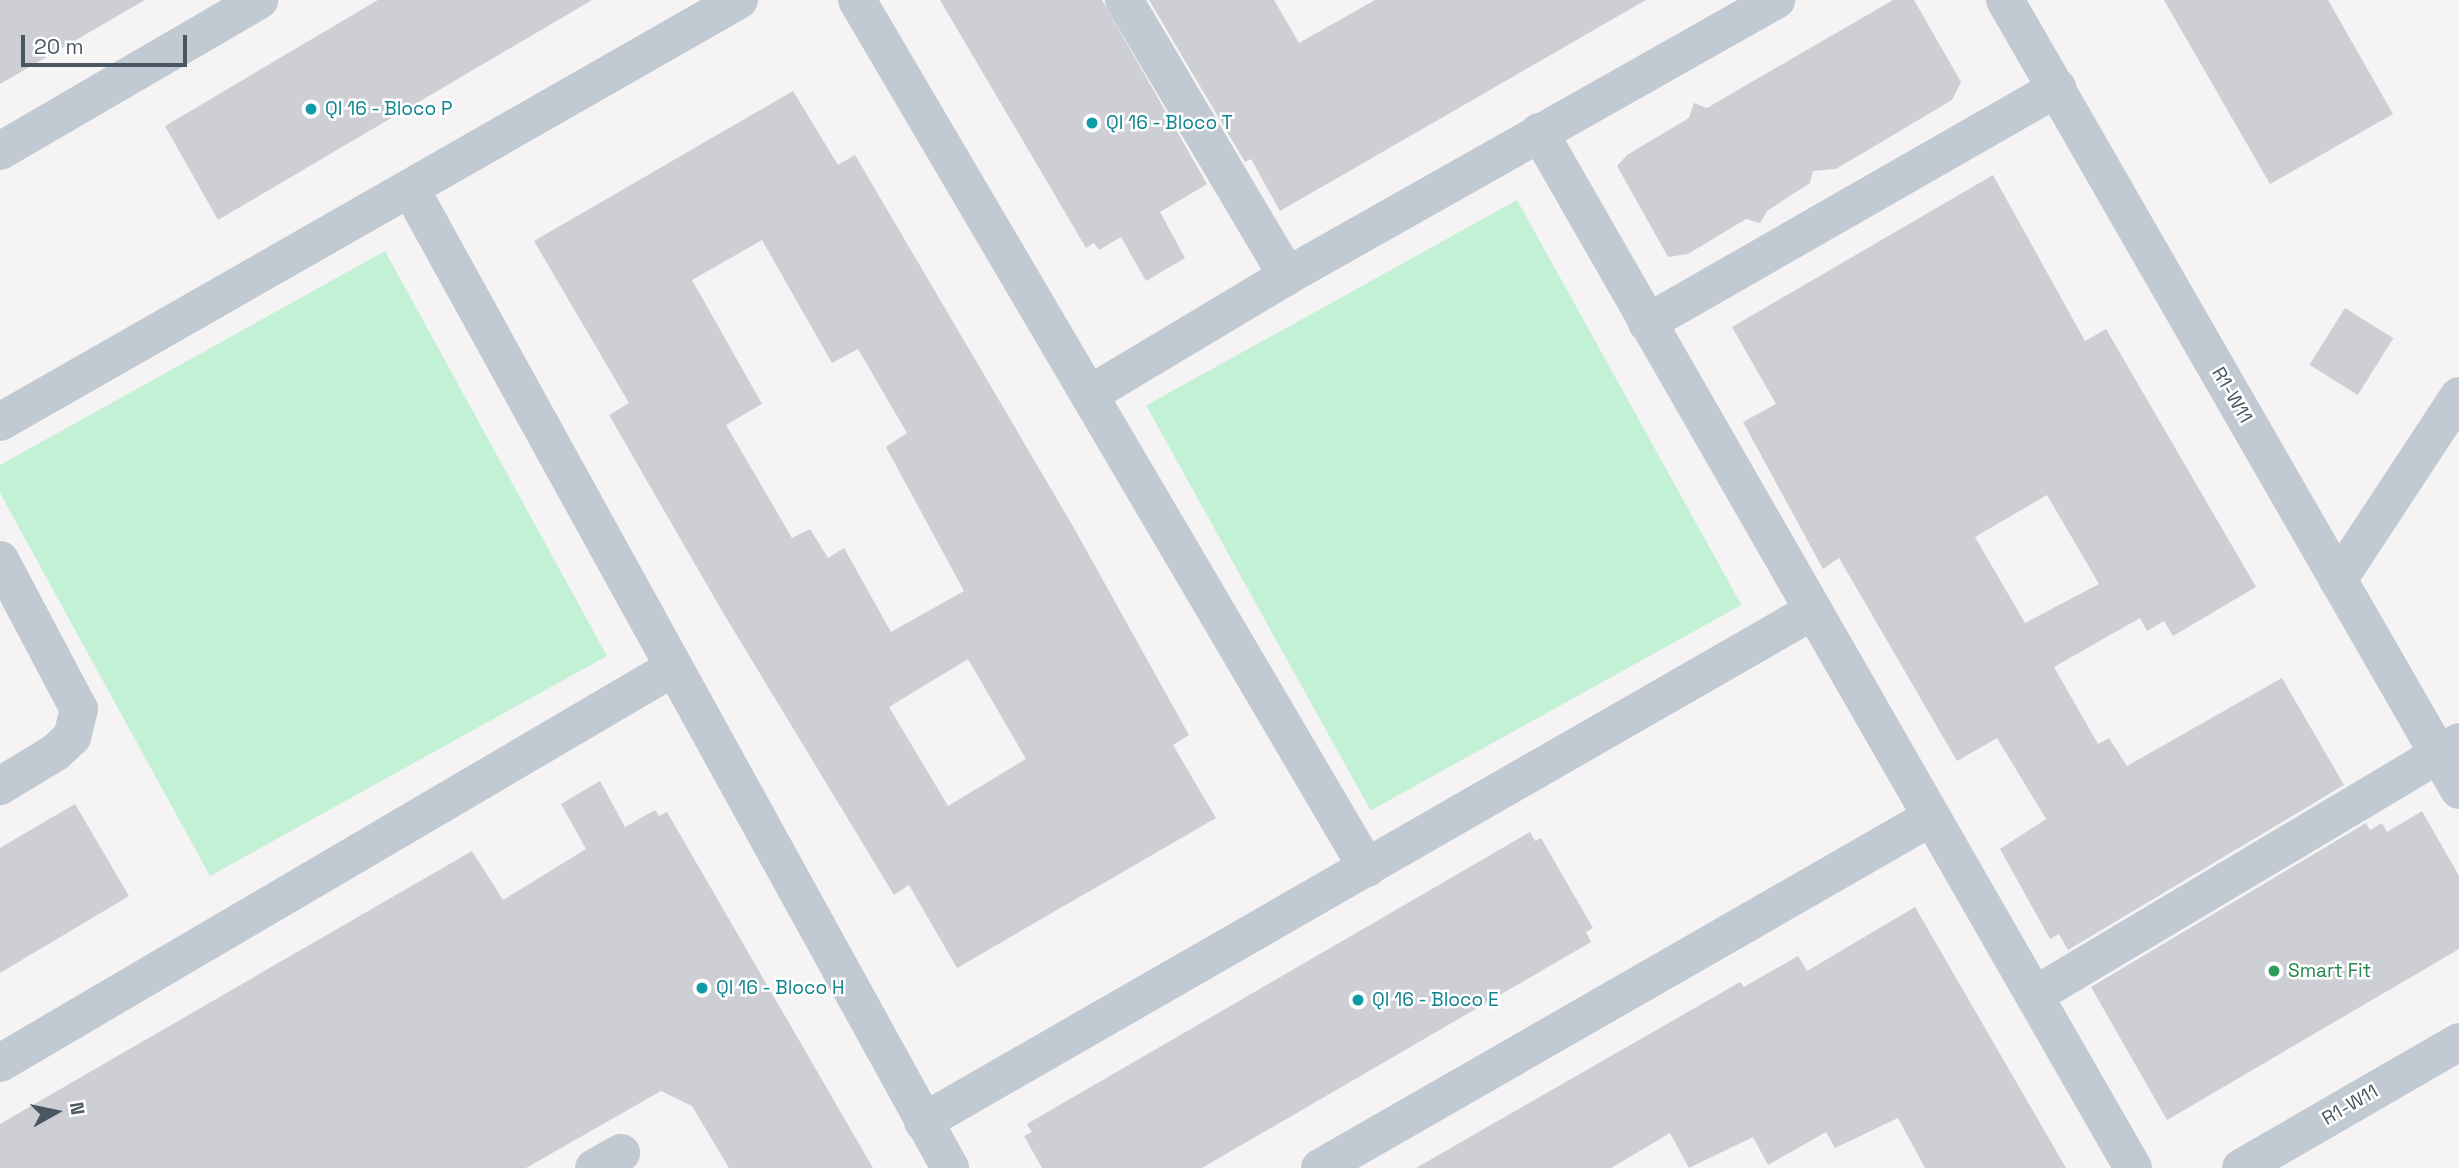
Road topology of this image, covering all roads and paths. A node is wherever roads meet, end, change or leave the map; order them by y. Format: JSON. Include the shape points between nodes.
{"nodes":[{"id":1,"x":259,"y":0,"type":"edge"},
{"id":2,"x":739,"y":0,"type":"edge"},
{"id":3,"x":857,"y":0,"type":"edge"},
{"id":4,"x":1124,"y":0,"type":"edge"},
{"id":5,"x":1776,"y":0,"type":"edge"},
{"id":6,"x":2005,"y":0,"type":"edge"},
{"id":7,"x":2057,"y":88,"type":"junction"},
{"id":8,"x":1539,"y":132,"type":"junction"},
{"id":9,"x":0,"y":151,"type":"edge"},
{"id":10,"x":410,"y":188,"type":"junction"},
{"id":11,"x":1287,"y":276,"type":"junction"},
{"id":12,"x":1647,"y":323,"type":"junction"},
{"id":13,"x":1090,"y":394,"type":"junction"},
{"id":14,"x":2459,"y":396,"type":"edge"},
{"id":15,"x":0,"y":422,"type":"edge"},
{"id":16,"x":0,"y":560,"type":"edge"},
{"id":17,"x":2338,"y":580,"type":"junction"},
{"id":18,"x":1811,"y":612,"type":"junction"},
{"id":19,"x":673,"y":668,"type":"junction"},
{"id":20,"x":2448,"y":748,"type":"edge"},
{"id":21,"x":0,"y":786,"type":"edge"},
{"id":22,"x":2459,"y":790,"type":"edge"},
{"id":23,"x":1930,"y":818,"type":"junction"},
{"id":24,"x":1367,"y":869,"type":"junction"},
{"id":25,"x":2035,"y":995,"type":"junction"},
{"id":26,"x":2459,"y":1042,"type":"edge"},
{"id":27,"x":0,"y":1063,"type":"edge"},
{"id":28,"x":923,"y":1122,"type":"junction"},
{"id":29,"x":950,"y":1168,"type":"edge"},
{"id":30,"x":1320,"y":1168,"type":"edge"},
{"id":31,"x":2133,"y":1168,"type":"edge"},
{"id":32,"x":2241,"y":1168,"type":"edge"}],
"edges":[{"from":1,"to":9,"type":"street"},
{"from":2,"to":10,"type":"street"},
{"from":3,"to":13,"type":"street"},
{"from":4,"to":11,"type":"street"},
{"from":5,"to":8,"type":"street"},
{"from":6,"to":7,"type":"street","name":"R1-W11"},
{"from":7,"to":12,"type":"street"},
{"from":7,"to":17,"type":"street","name":"R1-W11"},
{"from":8,"to":11,"type":"street"},
{"from":8,"to":12,"type":"street"},
{"from":10,"to":15,"type":"street"},
{"from":10,"to":19,"type":"street"},
{"from":11,"to":13,"type":"street"},
{"from":12,"to":18,"type":"street"},
{"from":13,"to":24,"type":"street"},
{"from":14,"to":17,"type":"street"},
{"from":16,"to":21,"type":"street","via":[[79,709],[72,737],[57,752]]},
{"from":17,"to":20,"type":"street","name":"R1-W11"},
{"from":18,"to":23,"type":"street"},
{"from":18,"to":24,"type":"street"},
{"from":19,"to":27,"type":"street"},
{"from":19,"to":28,"type":"street"},
{"from":20,"to":22,"type":"street","name":"R1-W11"},
{"from":20,"to":25,"type":"street"},
{"from":23,"to":25,"type":"street"},
{"from":23,"to":30,"type":"street"},
{"from":24,"to":28,"type":"street"},
{"from":25,"to":31,"type":"street"},
{"from":26,"to":32,"type":"street","name":"R1-W11"},
{"from":28,"to":29,"type":"street"}]}
